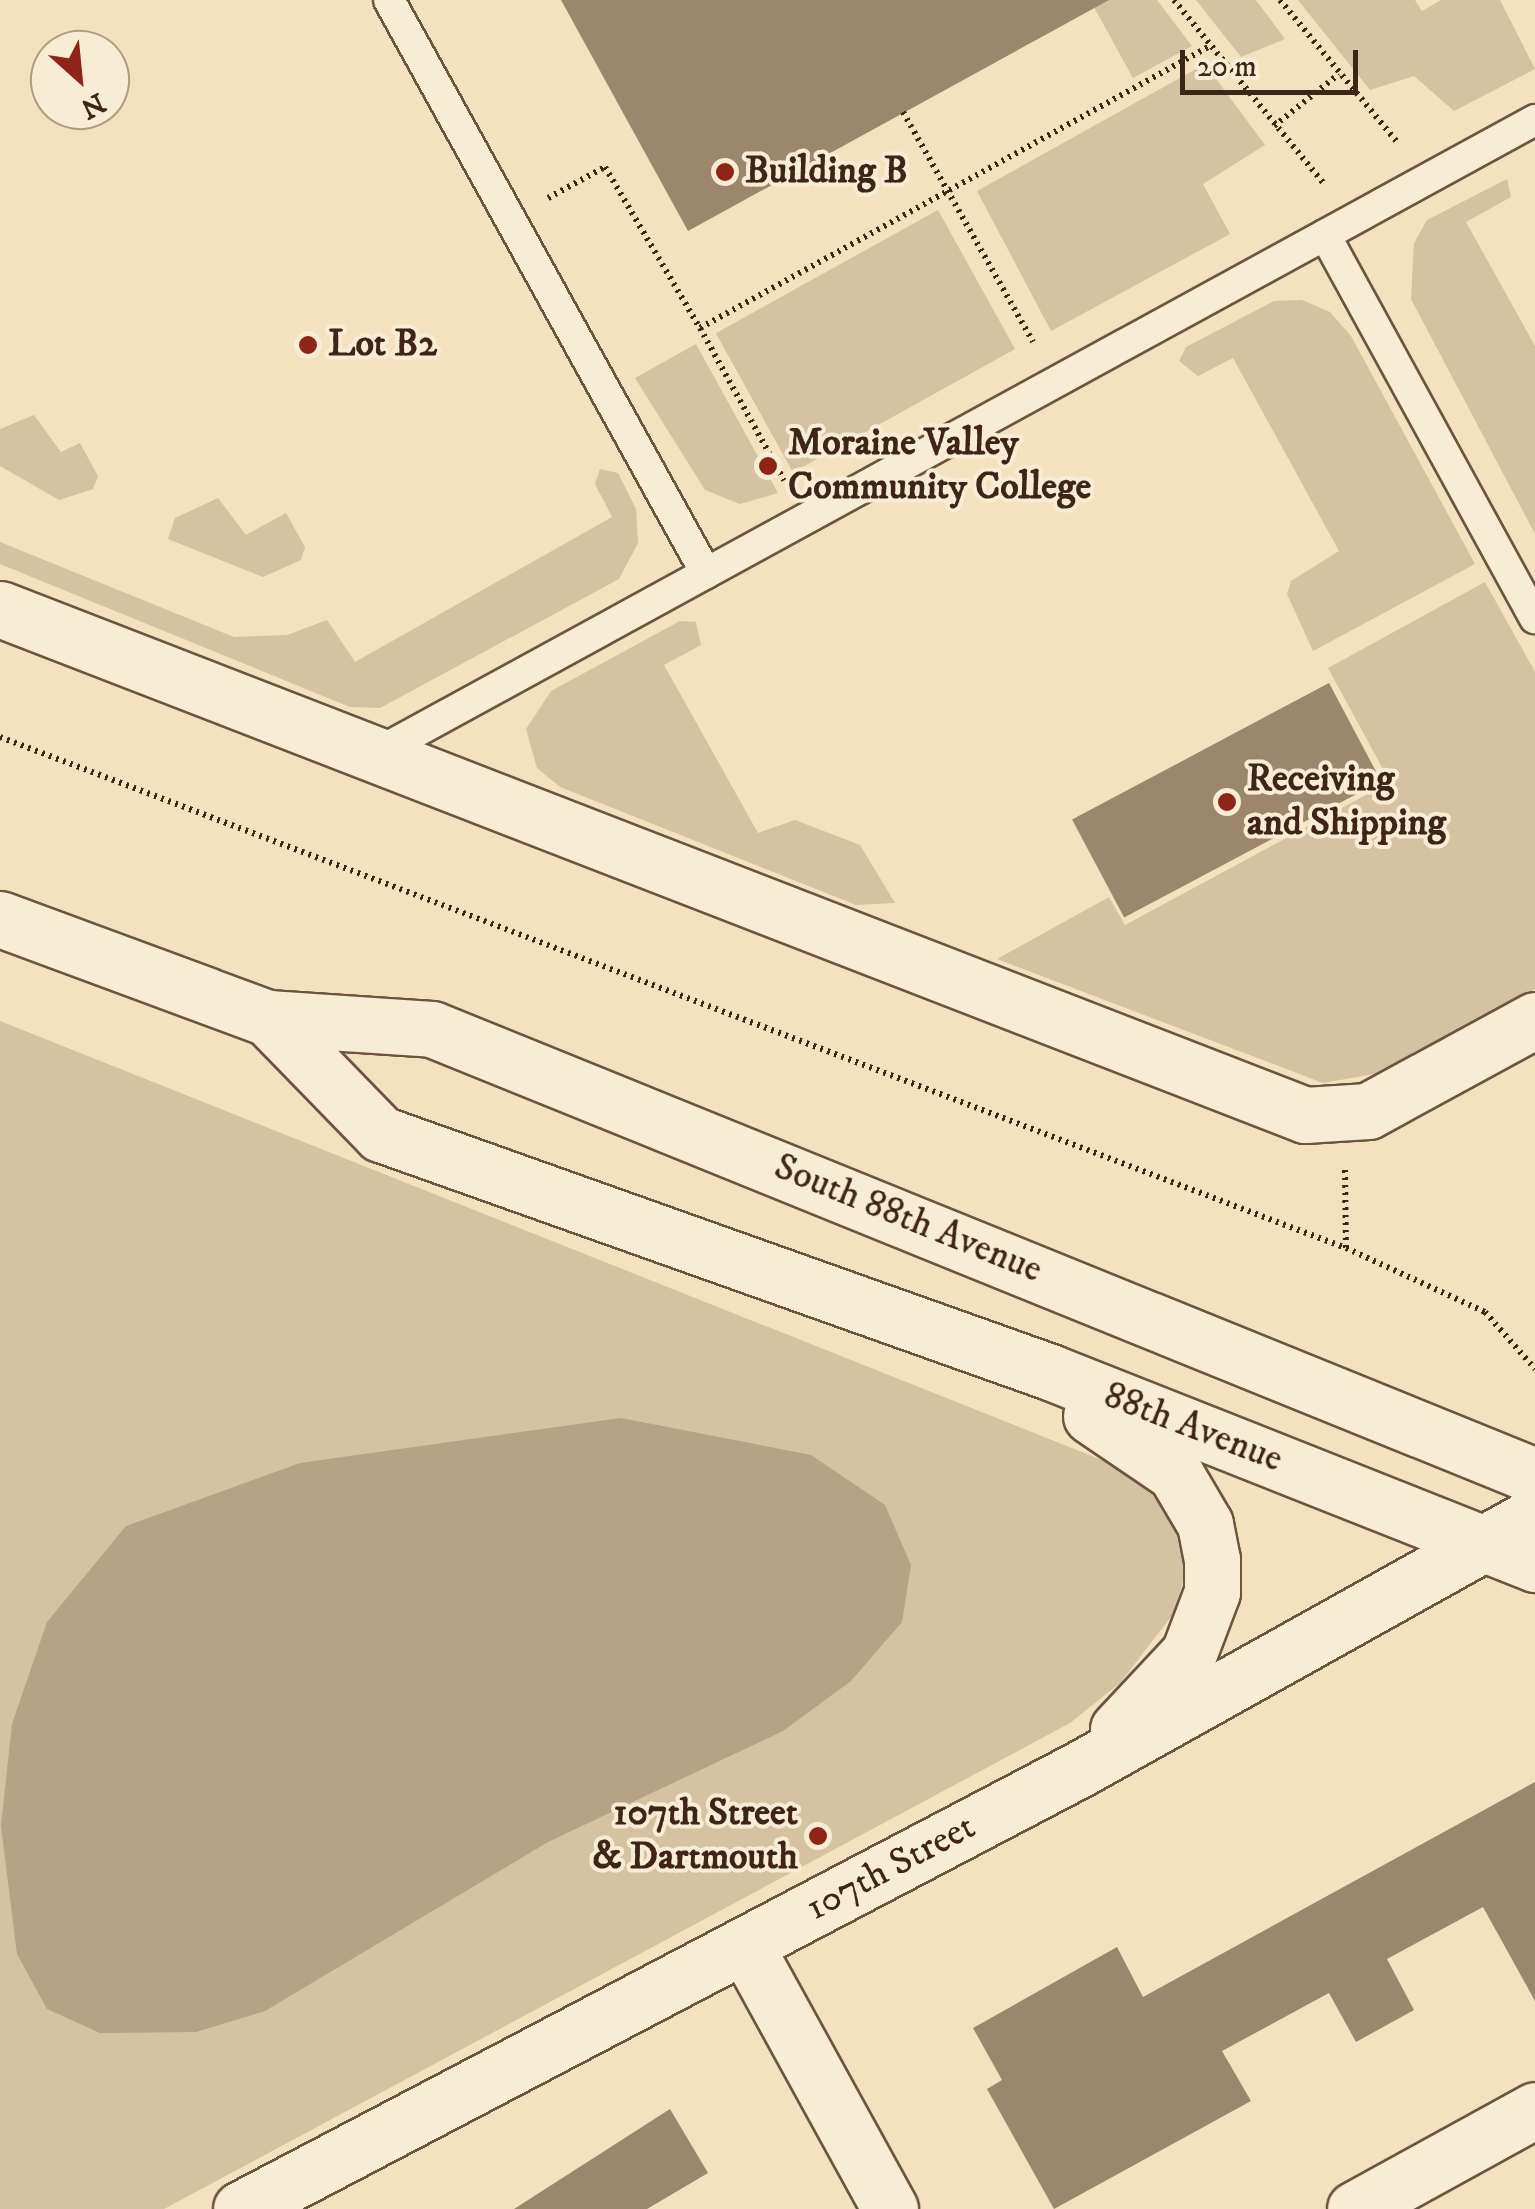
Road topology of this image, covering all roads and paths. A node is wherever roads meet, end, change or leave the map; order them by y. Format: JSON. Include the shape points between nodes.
{"nodes":[{"id":1,"x":389,"y":0,"type":"edge"},
{"id":2,"x":1174,"y":0,"type":"edge"},
{"id":3,"x":1280,"y":0,"type":"edge"},
{"id":4,"x":1210,"y":46,"type":"junction"},
{"id":5,"x":1339,"y":74,"type":"junction"},
{"id":6,"x":903,"y":112,"type":"dead end"},
{"id":7,"x":1535,"y":120,"type":"edge"},
{"id":8,"x":1274,"y":126,"type":"junction"},
{"id":9,"x":1402,"y":147,"type":"dead end"},
{"id":10,"x":540,"y":182,"type":"dead end"},
{"id":11,"x":1326,"y":187,"type":"dead end"},
{"id":12,"x":948,"y":192,"type":"junction"},
{"id":13,"x":1325,"y":235,"type":"junction"},
{"id":14,"x":700,"y":328,"type":"junction"},
{"id":15,"x":1052,"y":338,"type":"dead end"},
{"id":16,"x":1036,"y":348,"type":"junction"},
{"id":17,"x":1019,"y":357,"type":"dead end"},
{"id":18,"x":1055,"y":382,"type":"junction"},
{"id":19,"x":804,"y":476,"type":"dead end"},
{"id":20,"x":706,"y":574,"type":"junction"},
{"id":21,"x":0,"y":609,"type":"edge"},
{"id":22,"x":1535,"y":618,"type":"edge"},
{"id":23,"x":0,"y":737,"type":"edge"},
{"id":24,"x":377,"y":754,"type":"junction"},
{"id":25,"x":0,"y":918,"type":"edge"},
{"id":26,"x":268,"y":1018,"type":"junction"},
{"id":27,"x":1535,"y":1020,"type":"edge"},
{"id":28,"x":1345,"y":1168,"type":"dead end"},
{"id":29,"x":1346,"y":1248,"type":"junction"},
{"id":30,"x":846,"y":1305,"type":"joint"},
{"id":31,"x":1535,"y":1369,"type":"edge"},
{"id":32,"x":1050,"y":1372,"type":"junction"},
{"id":33,"x":1535,"y":1476,"type":"edge"},
{"id":34,"x":1535,"y":1515,"type":"edge"},
{"id":35,"x":1511,"y":1554,"type":"edge"},
{"id":36,"x":1078,"y":1770,"type":"junction"},
{"id":37,"x":745,"y":1945,"type":"junction"},
{"id":38,"x":1535,"y":2110,"type":"edge"},
{"id":39,"x":242,"y":2209,"type":"edge"},
{"id":40,"x":890,"y":2209,"type":"edge"},
{"id":41,"x":1355,"y":2209,"type":"edge"}],
"edges":[{"from":1,"to":20,"type":"lane"},
{"from":2,"to":4,"type":"path"},
{"from":3,"to":5,"type":"path"},
{"from":4,"to":8,"type":"path"},
{"from":4,"to":12,"type":"path"},
{"from":5,"to":8,"type":"path"},
{"from":5,"to":9,"type":"path"},
{"from":6,"to":12,"type":"path"},
{"from":7,"to":13,"type":"lane"},
{"from":8,"to":11,"type":"path"},
{"from":10,"to":14,"type":"path","via":[[549,198],[604,167]]},
{"from":12,"to":14,"type":"path"},
{"from":12,"to":16,"type":"path"},
{"from":13,"to":18,"type":"lane"},
{"from":13,"to":22,"type":"lane"},
{"from":14,"to":19,"type":"path","via":[[788,486]]},
{"from":15,"to":16,"type":"path"},
{"from":16,"to":17,"type":"path"},
{"from":16,"to":18,"type":"path"},
{"from":18,"to":20,"type":"lane"},
{"from":20,"to":24,"type":"lane"},
{"from":21,"to":24,"type":"street"},
{"from":23,"to":29,"type":"path"},
{"from":24,"to":27,"type":"street","via":[[1305,1116],[1368,1110]]},
{"from":25,"to":26,"type":"street","name":"South 88th Avenue"},
{"from":26,"to":30,"type":"street","name":"South 88th Avenue","via":[[381,1134]]},
{"from":26,"to":33,"type":"street","name":"South 88th Avenue","via":[[432,1029]]},
{"from":28,"to":29,"type":"path"},
{"from":29,"to":31,"type":"path","via":[[1485,1312]]},
{"from":30,"to":32,"type":"street","name":"88th Avenue"},
{"from":32,"to":35,"type":"street","name":"88th Avenue"},
{"from":32,"to":36,"type":"street","via":[[1084,1412],[1175,1473],[1204,1524],[1212,1559],[1212,1592],[1189,1653]]},
{"from":34,"to":35,"type":"street","name":"107th Street"},
{"from":35,"to":36,"type":"street","name":"107th Street"},
{"from":36,"to":37,"type":"street","name":"107th Street"},
{"from":37,"to":39,"type":"street","name":"107th Street"},
{"from":37,"to":40,"type":"street"},
{"from":38,"to":41,"type":"street"}]}
